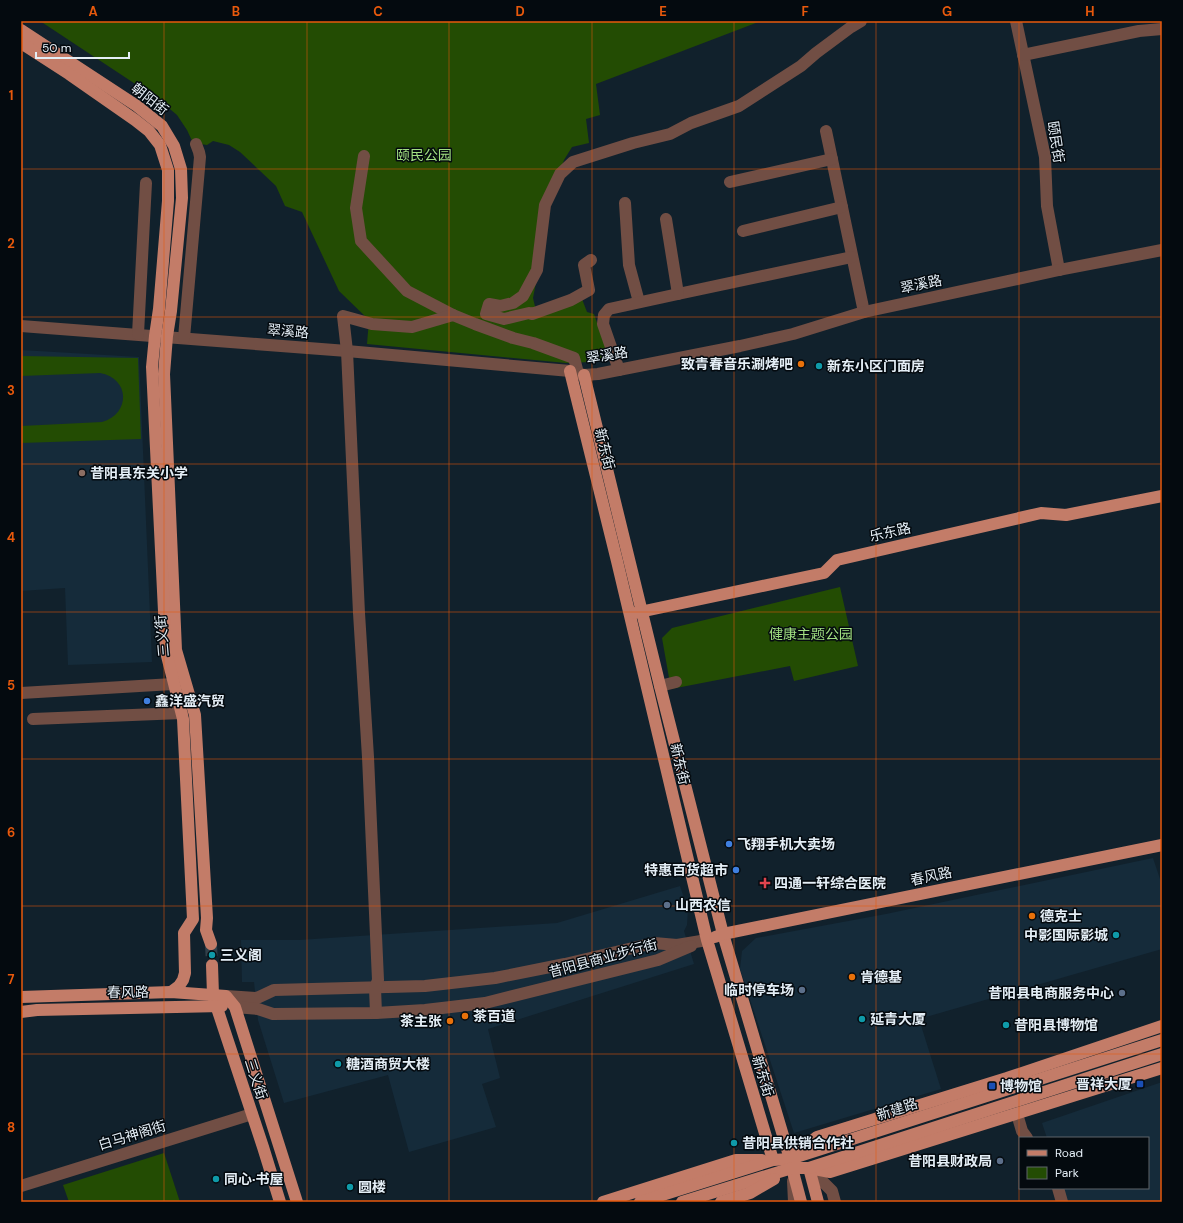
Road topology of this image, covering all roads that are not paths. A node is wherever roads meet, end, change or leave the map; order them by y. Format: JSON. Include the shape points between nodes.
{"nodes":[{"id":1,"x":861,"y":21,"type":"edge"},
{"id":2,"x":1016,"y":21,"type":"edge"},
{"id":3,"x":1162,"y":29,"type":"edge"},
{"id":4,"x":21,"y":30,"type":"edge"},
{"id":5,"x":21,"y":43,"type":"edge"},
{"id":6,"x":1023,"y":55,"type":"junction"},
{"id":7,"x":826,"y":131,"type":"dead end"},
{"id":8,"x":196,"y":144,"type":"dead end"},
{"id":9,"x":364,"y":156,"type":"dead end"},
{"id":10,"x":832,"y":159,"type":"junction"},
{"id":11,"x":146,"y":182,"type":"dead end"},
{"id":12,"x":730,"y":182,"type":"dead end"},
{"id":13,"x":625,"y":203,"type":"dead end"},
{"id":14,"x":842,"y":207,"type":"junction"},
{"id":15,"x":666,"y":219,"type":"dead end"},
{"id":16,"x":743,"y":231,"type":"dead end"},
{"id":17,"x":1162,"y":250,"type":"edge"},
{"id":18,"x":852,"y":257,"type":"junction"},
{"id":19,"x":591,"y":260,"type":"dead end"},
{"id":20,"x":1059,"y":270,"type":"junction"},
{"id":21,"x":678,"y":294,"type":"junction"},
{"id":22,"x":639,"y":302,"type":"junction"},
{"id":23,"x":864,"y":312,"type":"junction"},
{"id":24,"x":453,"y":315,"type":"junction"},
{"id":25,"x":21,"y":326,"type":"edge"},
{"id":26,"x":138,"y":334,"type":"junction"},
{"id":27,"x":161,"y":336,"type":"junction"},
{"id":28,"x":184,"y":338,"type":"junction"},
{"id":29,"x":347,"y":351,"type":"junction"},
{"id":30,"x":619,"y":370,"type":"junction"},
{"id":31,"x":577,"y":373,"type":"junction"},
{"id":32,"x":1162,"y":496,"type":"edge"},
{"id":33,"x":642,"y":611,"type":"junction"},
{"id":34,"x":630,"y":614,"type":"junction"},
{"id":35,"x":676,"y":682,"type":"dead end"},
{"id":36,"x":174,"y":684,"type":"junction"},
{"id":37,"x":660,"y":686,"type":"junction"},
{"id":38,"x":21,"y":693,"type":"edge"},
{"id":39,"x":182,"y":713,"type":"junction"},
{"id":40,"x":33,"y":719,"type":"dead end"},
{"id":41,"x":1162,"y":845,"type":"edge"},
{"id":42,"x":193,"y":919,"type":"junction"},
{"id":43,"x":206,"y":930,"type":"junction"},
{"id":44,"x":723,"y":934,"type":"junction"},
{"id":45,"x":707,"y":940,"type":"junction"},
{"id":46,"x":211,"y":944,"type":"tunnel mouth"},
{"id":47,"x":212,"y":965,"type":"tunnel mouth"},
{"id":48,"x":375,"y":988,"type":"junction"},
{"id":49,"x":171,"y":992,"type":"junction"},
{"id":50,"x":21,"y":997,"type":"edge"},
{"id":51,"x":218,"y":999,"type":"junction"},
{"id":52,"x":235,"y":1007,"type":"junction"},
{"id":53,"x":21,"y":1012,"type":"edge"},
{"id":54,"x":376,"y":1013,"type":"junction"},
{"id":55,"x":1162,"y":1026,"type":"edge"},
{"id":56,"x":1162,"y":1040,"type":"edge"},
{"id":57,"x":1162,"y":1054,"type":"edge"},
{"id":58,"x":1162,"y":1068,"type":"edge"},
{"id":59,"x":252,"y":1114,"type":"junction"},
{"id":60,"x":1017,"y":1114,"type":"junction"},
{"id":61,"x":1026,"y":1137,"type":"edge"},
{"id":62,"x":773,"y":1160,"type":"junction"},
{"id":63,"x":791,"y":1164,"type":"junction"},
{"id":64,"x":809,"y":1168,"type":"junction"},
{"id":65,"x":21,"y":1186,"type":"edge"},
{"id":66,"x":1058,"y":1189,"type":"edge"},
{"id":67,"x":280,"y":1202,"type":"edge"},
{"id":68,"x":297,"y":1202,"type":"edge"},
{"id":69,"x":603,"y":1202,"type":"edge"},
{"id":70,"x":640,"y":1202,"type":"edge"},
{"id":71,"x":682,"y":1202,"type":"edge"},
{"id":72,"x":721,"y":1202,"type":"edge"},
{"id":73,"x":794,"y":1202,"type":"edge"},
{"id":74,"x":801,"y":1202,"type":"edge"},
{"id":75,"x":818,"y":1202,"type":"edge"},
{"id":76,"x":835,"y":1202,"type":"edge"},
{"id":77,"x":1062,"y":1202,"type":"edge"}],
"edges":[{"from":1,"to":19,"type":"street","via":[[801,66],[739,106],[691,123],[670,134],[573,162],[560,174],[545,205],[537,270],[524,296],[513,303],[500,306],[489,304],[486,314],[504,319],[532,314],[571,300],[589,290],[584,265]]},
{"from":2,"to":6,"type":"street","name":"颐民街"},
{"from":3,"to":6,"type":"street","via":[[1139,31]]},
{"from":4,"to":27,"type":"main road","name":"朝阳街","via":[[137,106],[162,126],[174,146],[181,169],[182,198],[171,311]]},
{"from":5,"to":27,"type":"main road","name":"朝阳街","via":[[135,120],[149,131],[160,145],[168,170],[168,201],[159,309]]},
{"from":6,"to":20,"type":"street","name":"颐民街","via":[[1045,157],[1047,206]]},
{"from":7,"to":10,"type":"street"},
{"from":8,"to":28,"type":"street","via":[[200,158]]},
{"from":9,"to":24,"type":"street","via":[[356,208],[361,241],[407,291]]},
{"from":10,"to":12,"type":"street"},
{"from":10,"to":14,"type":"street"},
{"from":11,"to":26,"type":"street"},
{"from":13,"to":22,"type":"street","via":[[629,265]]},
{"from":14,"to":16,"type":"street"},
{"from":14,"to":18,"type":"street"},
{"from":15,"to":21,"type":"street"},
{"from":17,"to":20,"type":"street","name":"翠溪路"},
{"from":18,"to":21,"type":"street"},
{"from":18,"to":23,"type":"street"},
{"from":20,"to":23,"type":"street","name":"翠溪路"},
{"from":21,"to":22,"type":"street"},
{"from":22,"to":30,"type":"street","via":[[609,309],[604,315],[603,324]]},
{"from":23,"to":30,"type":"street","name":"翠溪路","via":[[793,334]]},
{"from":24,"to":29,"type":"street","via":[[412,327],[372,324],[343,316]]},
{"from":24,"to":31,"type":"street","via":[[574,358]]},
{"from":25,"to":26,"type":"street","name":"翠溪路"},
{"from":26,"to":27,"type":"street","name":"翠溪路"},
{"from":27,"to":28,"type":"street","name":"翠溪路"},
{"from":27,"to":36,"type":"main road","name":"三义街","via":[[152,367],[166,652]]},
{"from":27,"to":43,"type":"main road","name":"三义街","via":[[176,650],[194,715]]},
{"from":28,"to":29,"type":"street","name":"翠溪路"},
{"from":29,"to":31,"type":"street","name":"翠溪路"},
{"from":29,"to":48,"type":"street","via":[[370,788],[378,980]]},
{"from":30,"to":31,"type":"street","name":"翠溪路"},
{"from":31,"to":33,"type":"main road","name":"新东街"},
{"from":31,"to":34,"type":"main road","name":"新东街"},
{"from":32,"to":33,"type":"main road","name":"乐东路","via":[[1066,514],[1041,513],[837,560],[824,573]]},
{"from":33,"to":34,"type":"main road","name":"乐东路"},
{"from":33,"to":37,"type":"main road","name":"新东街"},
{"from":34,"to":45,"type":"main road","name":"新东街"},
{"from":35,"to":37,"type":"street"},
{"from":36,"to":38,"type":"street"},
{"from":36,"to":39,"type":"main road","name":"三义街"},
{"from":37,"to":44,"type":"main road","name":"新东街"},
{"from":39,"to":40,"type":"street"},
{"from":39,"to":42,"type":"main road","name":"三义街"},
{"from":41,"to":44,"type":"main road","name":"春风路"},
{"from":42,"to":43,"type":"main road"},
{"from":42,"to":49,"type":"main road","via":[[184,932],[183,980]]},
{"from":43,"to":46,"type":"main road","name":"三义街"},
{"from":44,"to":45,"type":"main road","name":"春风路"},
{"from":44,"to":63,"type":"main road","name":"新东街"},
{"from":45,"to":48,"type":"street","name":"昔阳县商业步行街","via":[[677,944],[654,943],[495,978],[425,986]]},
{"from":45,"to":54,"type":"street","name":"昔阳县商业步行街","via":[[658,960],[485,1003]]},
{"from":45,"to":62,"type":"main road","name":"新东街"},
{"from":47,"to":51,"type":"main road","name":"三义街"},
{"from":48,"to":51,"type":"street","name":"昔阳县商业步行街","via":[[274,990],[257,998]]},
{"from":48,"to":54,"type":"street"},
{"from":49,"to":50,"type":"main road","name":"春风路"},
{"from":49,"to":51,"type":"main road","name":"春风路"},
{"from":51,"to":52,"type":"main road","name":"三义街"},
{"from":51,"to":53,"type":"main road","name":"春风路"},
{"from":51,"to":59,"type":"main road","name":"三义街"},
{"from":52,"to":54,"type":"street","name":"昔阳县商业步行街","via":[[258,1009],[273,1014]]},
{"from":52,"to":68,"type":"main road","name":"三义街"},
{"from":55,"to":63,"type":"main road","via":[[1007,1078],[817,1137]]},
{"from":56,"to":63,"type":"main road","name":"新建路"},
{"from":57,"to":64,"type":"main road","name":"新建路"},
{"from":58,"to":60,"type":"main road"},
{"from":59,"to":65,"type":"street","name":"白马神阁街"},
{"from":59,"to":67,"type":"main road","name":"三义街"},
{"from":60,"to":61,"type":"street"},
{"from":60,"to":64,"type":"main road","via":[[830,1172]]},
{"from":62,"to":63,"type":"main road"},
{"from":62,"to":69,"type":"main road","via":[[736,1160]]},
{"from":62,"to":70,"type":"main road"},
{"from":63,"to":64,"type":"main road","name":"新建路"},
{"from":63,"to":71,"type":"main road","name":"新建路"},
{"from":63,"to":72,"type":"main road","via":[[750,1193]]},
{"from":63,"to":73,"type":"street"},
{"from":63,"to":74,"type":"main road","name":"新东街"},
{"from":64,"to":75,"type":"main road"},
{"from":64,"to":76,"type":"street","via":[[832,1191]]},
{"from":66,"to":77,"type":"street"}]}
